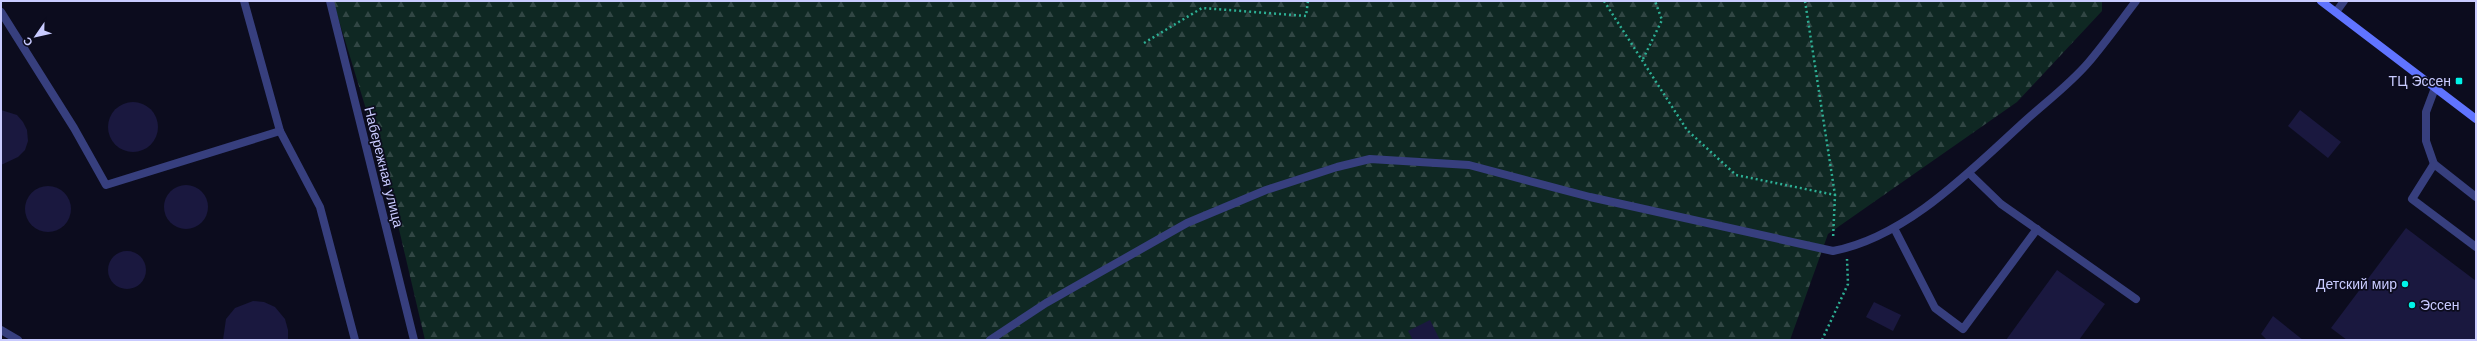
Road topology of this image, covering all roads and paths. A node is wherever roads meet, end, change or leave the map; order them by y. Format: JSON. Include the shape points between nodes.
{"nodes":[{"id":1,"x":244,"y":1,"type":"edge"},
{"id":2,"x":330,"y":1,"type":"edge"},
{"id":3,"x":1308,"y":1,"type":"edge"},
{"id":4,"x":1604,"y":1,"type":"edge"},
{"id":5,"x":1655,"y":1,"type":"edge"},
{"id":6,"x":1805,"y":1,"type":"edge"},
{"id":7,"x":2136,"y":1,"type":"edge"},
{"id":8,"x":2320,"y":1,"type":"edge"},
{"id":9,"x":2344,"y":1,"type":"edge"},
{"id":10,"x":1,"y":12,"type":"edge"},
{"id":11,"x":2336,"y":12,"type":"junction"},
{"id":12,"x":1144,"y":43,"type":"dead end"},
{"id":13,"x":1643,"y":59,"type":"junction"},
{"id":14,"x":2435,"y":88,"type":"junction"},
{"id":15,"x":2476,"y":119,"type":"edge"},
{"id":16,"x":280,"y":131,"type":"junction"},
{"id":17,"x":2434,"y":164,"type":"junction"},
{"id":18,"x":1970,"y":174,"type":"junction"},
{"id":19,"x":1835,"y":195,"type":"junction"},
{"id":20,"x":2476,"y":197,"type":"edge"},
{"id":21,"x":1894,"y":228,"type":"junction"},
{"id":22,"x":2037,"y":230,"type":"junction"},
{"id":23,"x":2476,"y":248,"type":"edge"},
{"id":24,"x":1846,"y":249,"type":"junction"},
{"id":25,"x":1833,"y":251,"type":"junction"},
{"id":26,"x":2136,"y":299,"type":"dead end"},
{"id":27,"x":1,"y":330,"type":"edge"},
{"id":28,"x":18,"y":340,"type":"edge"},
{"id":29,"x":355,"y":340,"type":"edge"},
{"id":30,"x":414,"y":340,"type":"edge"},
{"id":31,"x":990,"y":340,"type":"edge"},
{"id":32,"x":1822,"y":340,"type":"edge"}],
"edges":[{"from":1,"to":16,"type":"street"},
{"from":2,"to":30,"type":"street","name":"Набережная улица"},
{"from":3,"to":12,"type":"path","via":[[1306,16],[1202,8]]},
{"from":4,"to":13,"type":"path"},
{"from":5,"to":13,"type":"path","via":[[1662,20]]},
{"from":6,"to":19,"type":"path"},
{"from":7,"to":18,"type":"street","via":[[2087,64]]},
{"from":8,"to":11,"type":"main road"},
{"from":9,"to":11,"type":"street"},
{"from":10,"to":16,"type":"street","via":[[74,128],[106,185]]},
{"from":11,"to":14,"type":"main road"},
{"from":13,"to":19,"type":"path","via":[[1687,130],[1736,175]]},
{"from":14,"to":15,"type":"main road"},
{"from":14,"to":17,"type":"street","via":[[2426,112],[2426,141]]},
{"from":16,"to":29,"type":"street","via":[[320,207]]},
{"from":17,"to":20,"type":"street"},
{"from":17,"to":23,"type":"street","via":[[2412,199]]},
{"from":18,"to":21,"type":"street"},
{"from":18,"to":22,"type":"street","via":[[2001,204]]},
{"from":19,"to":25,"type":"path"},
{"from":21,"to":22,"type":"street","via":[[1935,308],[1963,329]]},
{"from":21,"to":24,"type":"street"},
{"from":22,"to":26,"type":"street"},
{"from":24,"to":25,"type":"street"},
{"from":24,"to":32,"type":"path","via":[[1848,284]]},
{"from":25,"to":31,"type":"street","via":[[1590,197],[1469,165],[1370,159],[1266,190],[1187,223],[1046,303]]},
{"from":27,"to":28,"type":"street"}]}
